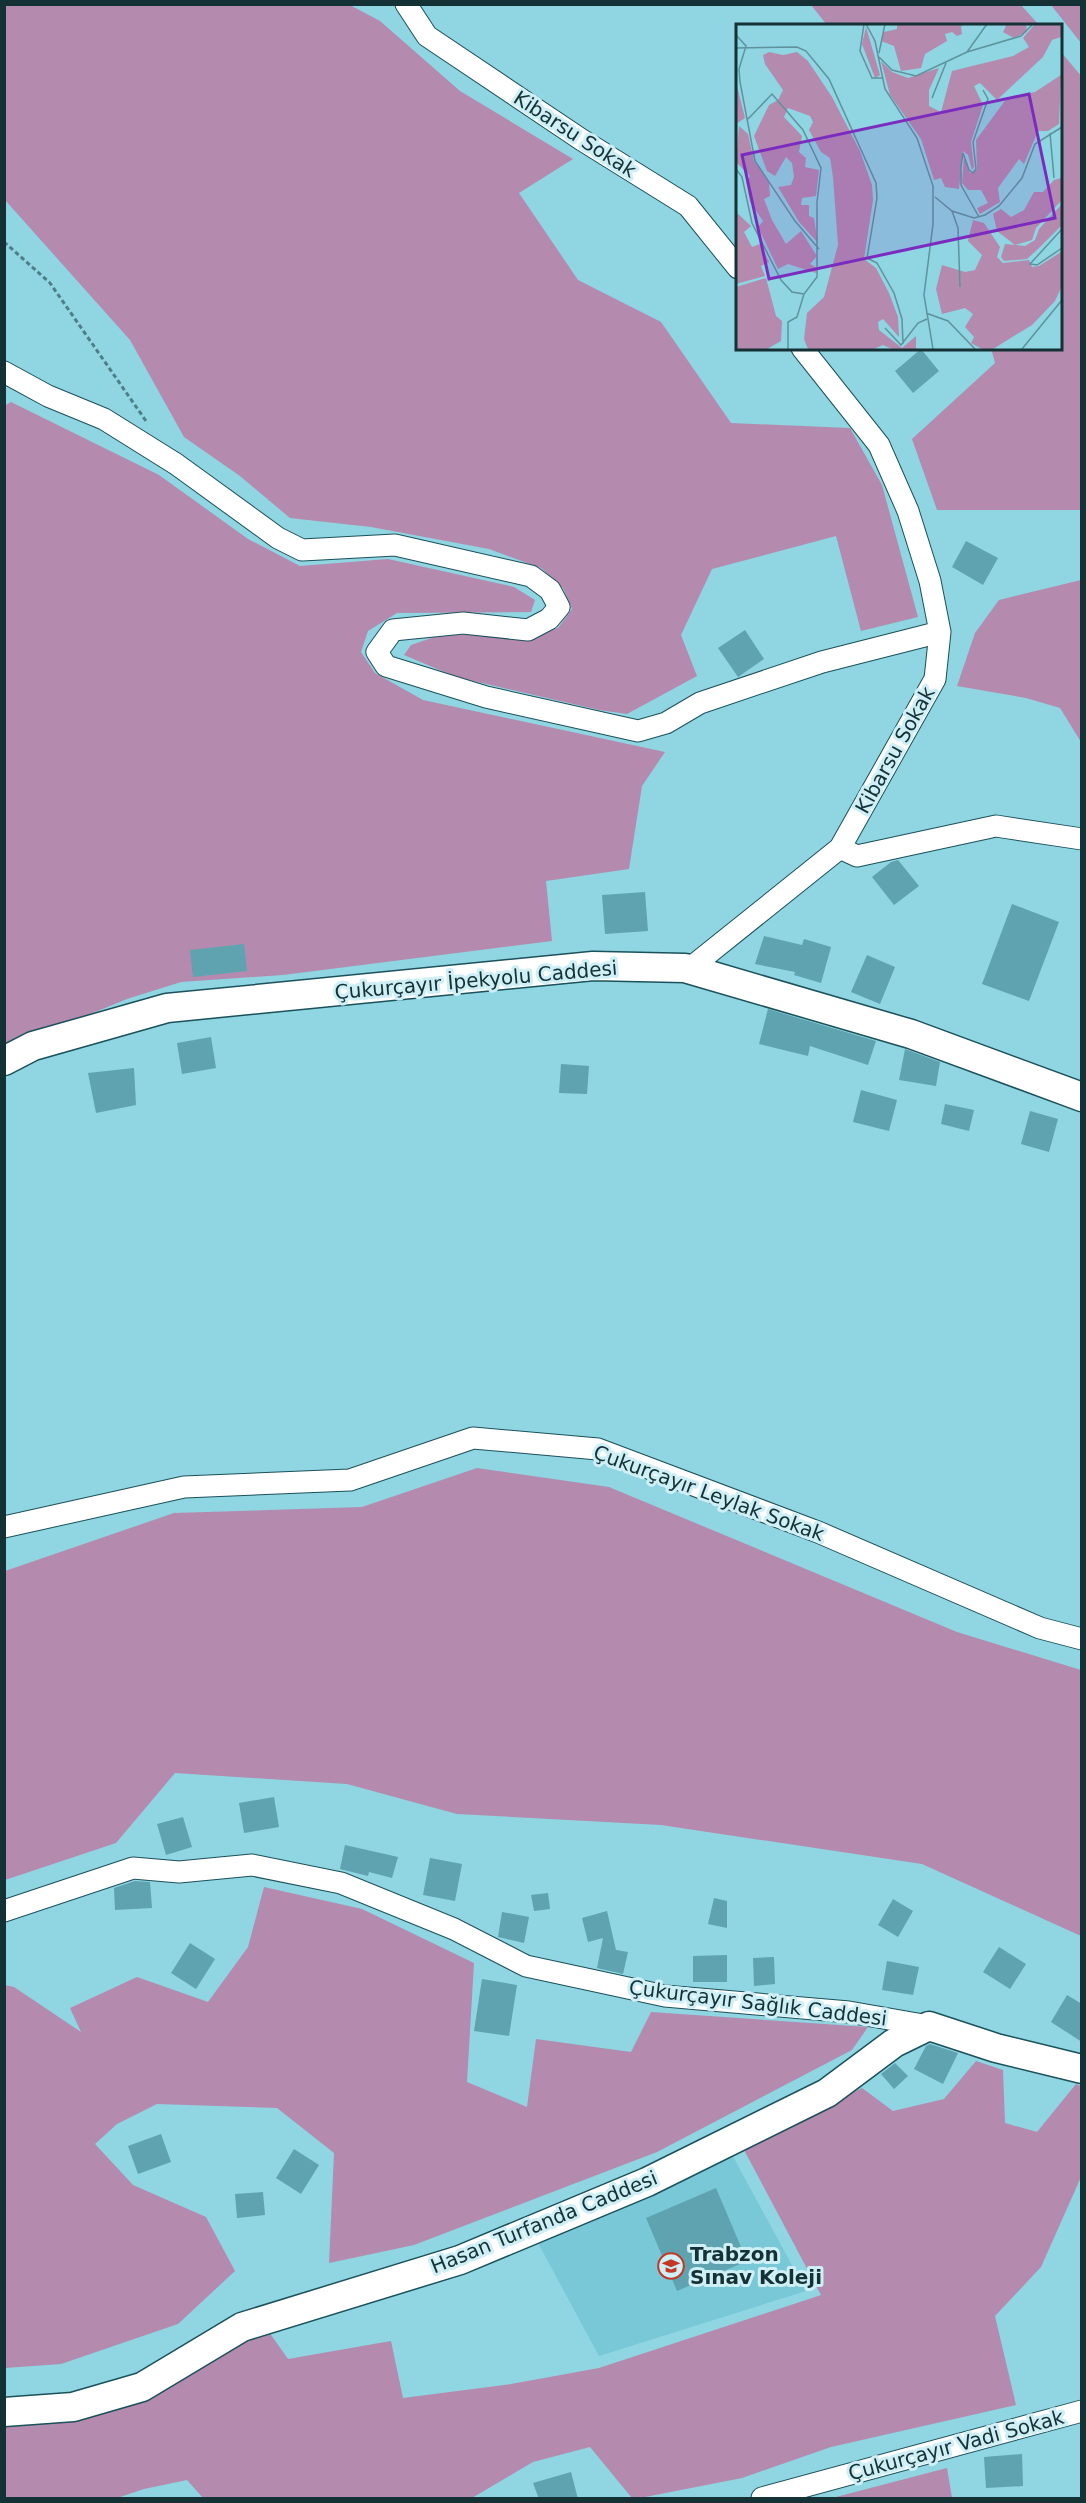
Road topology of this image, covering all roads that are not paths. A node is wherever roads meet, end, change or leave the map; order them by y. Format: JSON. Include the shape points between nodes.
{"nodes":[{"id":1,"x":406,"y":4,"type":"edge"},
{"id":2,"x":736,"y":266,"type":"edge"},
{"id":3,"x":804,"y":350,"type":"edge"},
{"id":4,"x":4,"y":372,"type":"edge"},
{"id":5,"x":940,"y":632,"type":"junction"},
{"id":6,"x":1082,"y":839,"type":"edge"},
{"id":7,"x":840,"y":848,"type":"junction"},
{"id":8,"x":689,"y":969,"type":"junction"},
{"id":9,"x":4,"y":1061,"type":"edge"},
{"id":10,"x":1082,"y":1097,"type":"edge"},
{"id":11,"x":4,"y":1527,"type":"edge"},
{"id":12,"x":1082,"y":1639,"type":"edge"},
{"id":13,"x":4,"y":1911,"type":"edge"},
{"id":14,"x":929,"y":2026,"type":"junction"},
{"id":15,"x":1082,"y":2068,"type":"edge"},
{"id":16,"x":1082,"y":2411,"type":"edge"},
{"id":17,"x":4,"y":2412,"type":"edge"},
{"id":18,"x":762,"y":2499,"type":"edge"}],
"edges":[{"from":1,"to":2,"type":"street","name":"Kibarsu Sokak","via":[[427,36],[688,206]]},
{"from":3,"to":5,"type":"street","name":"Kibarsu Sokak","via":[[879,445],[908,511],[930,582]]},
{"from":4,"to":5,"type":"street","via":[[48,396],[104,419],[176,464],[278,538],[302,550],[395,545],[531,576],[550,590],[559,607],[549,619],[528,630],[463,624],[393,630],[376,652],[386,666],[486,697],[638,730],[666,723],[700,704],[822,662]]},
{"from":5,"to":7,"type":"street","name":"Kibarsu Sokak","via":[[935,679]]},
{"from":6,"to":7,"type":"street","via":[[996,826],[857,856]]},
{"from":7,"to":8,"type":"street","name":"Kibarsu Sokak"},
{"from":8,"to":9,"type":"street","name":"Çukurçayır İpekyolu Caddesi","via":[[593,966],[167,1008],[33,1046]]},
{"from":8,"to":10,"type":"street","name":"Çukurçayır İpekyolu Caddesi","via":[[911,1035]]},
{"from":11,"to":12,"type":"street","name":"Çukurçayır Leylak Sokak","via":[[184,1487],[350,1479],[473,1438],[597,1449],[818,1532],[1040,1628]]},
{"from":13,"to":14,"type":"street","name":"Çukurçayır Sağlık Caddesi","via":[[133,1868],[179,1872],[252,1865],[341,1883],[454,1929],[526,1966],[665,1996],[849,2012]]},
{"from":14,"to":15,"type":"street","via":[[996,2048]]},
{"from":14,"to":17,"type":"street","name":"Hasan Turfanda Caddesi","via":[[894,2043],[827,2093],[636,2187],[459,2260],[242,2327],[142,2387],[73,2407]]},
{"from":16,"to":18,"type":"street","name":"Çukurçayır Vadi Sokak"}]}
